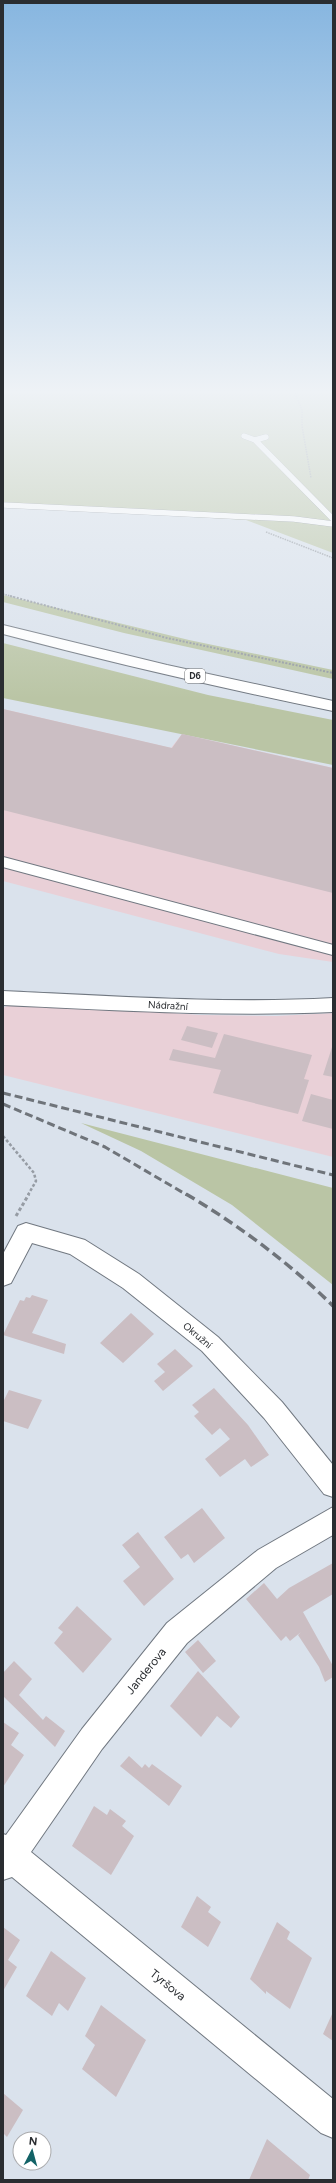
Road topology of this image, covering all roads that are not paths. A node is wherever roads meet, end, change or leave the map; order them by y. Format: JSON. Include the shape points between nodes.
{"nodes":[{"id":1,"x":307,"y":495,"type":"edge"},
{"id":2,"x":3,"y":505,"type":"edge"},
{"id":3,"x":333,"y":519,"type":"edge"},
{"id":4,"x":333,"y":524,"type":"edge"},
{"id":5,"x":3,"y":615,"type":"edge"},
{"id":6,"x":3,"y":628,"type":"edge"},
{"id":7,"x":333,"y":692,"type":"edge"},
{"id":8,"x":333,"y":706,"type":"edge"},
{"id":9,"x":3,"y":862,"type":"edge"},
{"id":10,"x":333,"y":950,"type":"edge"},
{"id":11,"x":3,"y":998,"type":"edge"},
{"id":12,"x":333,"y":1005,"type":"edge"},
{"id":13,"x":3,"y":1276,"type":"edge"},
{"id":14,"x":333,"y":1485,"type":"edge"},
{"id":15,"x":333,"y":1520,"type":"edge"},
{"id":16,"x":5,"y":1856,"type":"edge"},
{"id":17,"x":333,"y":2121,"type":"edge"}],
"edges":[{"from":1,"to":3,"type":"lane"},
{"from":2,"to":4,"type":"lane","via":[[294,519]]},
{"from":5,"to":7,"type":"highway","number":"D6","via":[[197,663]]},
{"from":6,"to":8,"type":"highway","number":"D6","via":[[58,644]]},
{"from":9,"to":10,"type":"lane"},
{"from":11,"to":12,"type":"street","name":"Nádražní","via":[[201,1007],[274,1008]]},
{"from":13,"to":14,"type":"street","name":"Okružní","via":[[26,1232],[77,1247],[131,1281],[210,1344],[273,1410]]},
{"from":15,"to":16,"type":"street","name":"Janderova","via":[[267,1559],[177,1633],[92,1739]]},
{"from":16,"to":17,"type":"street","name":"Tyršova"}]}
